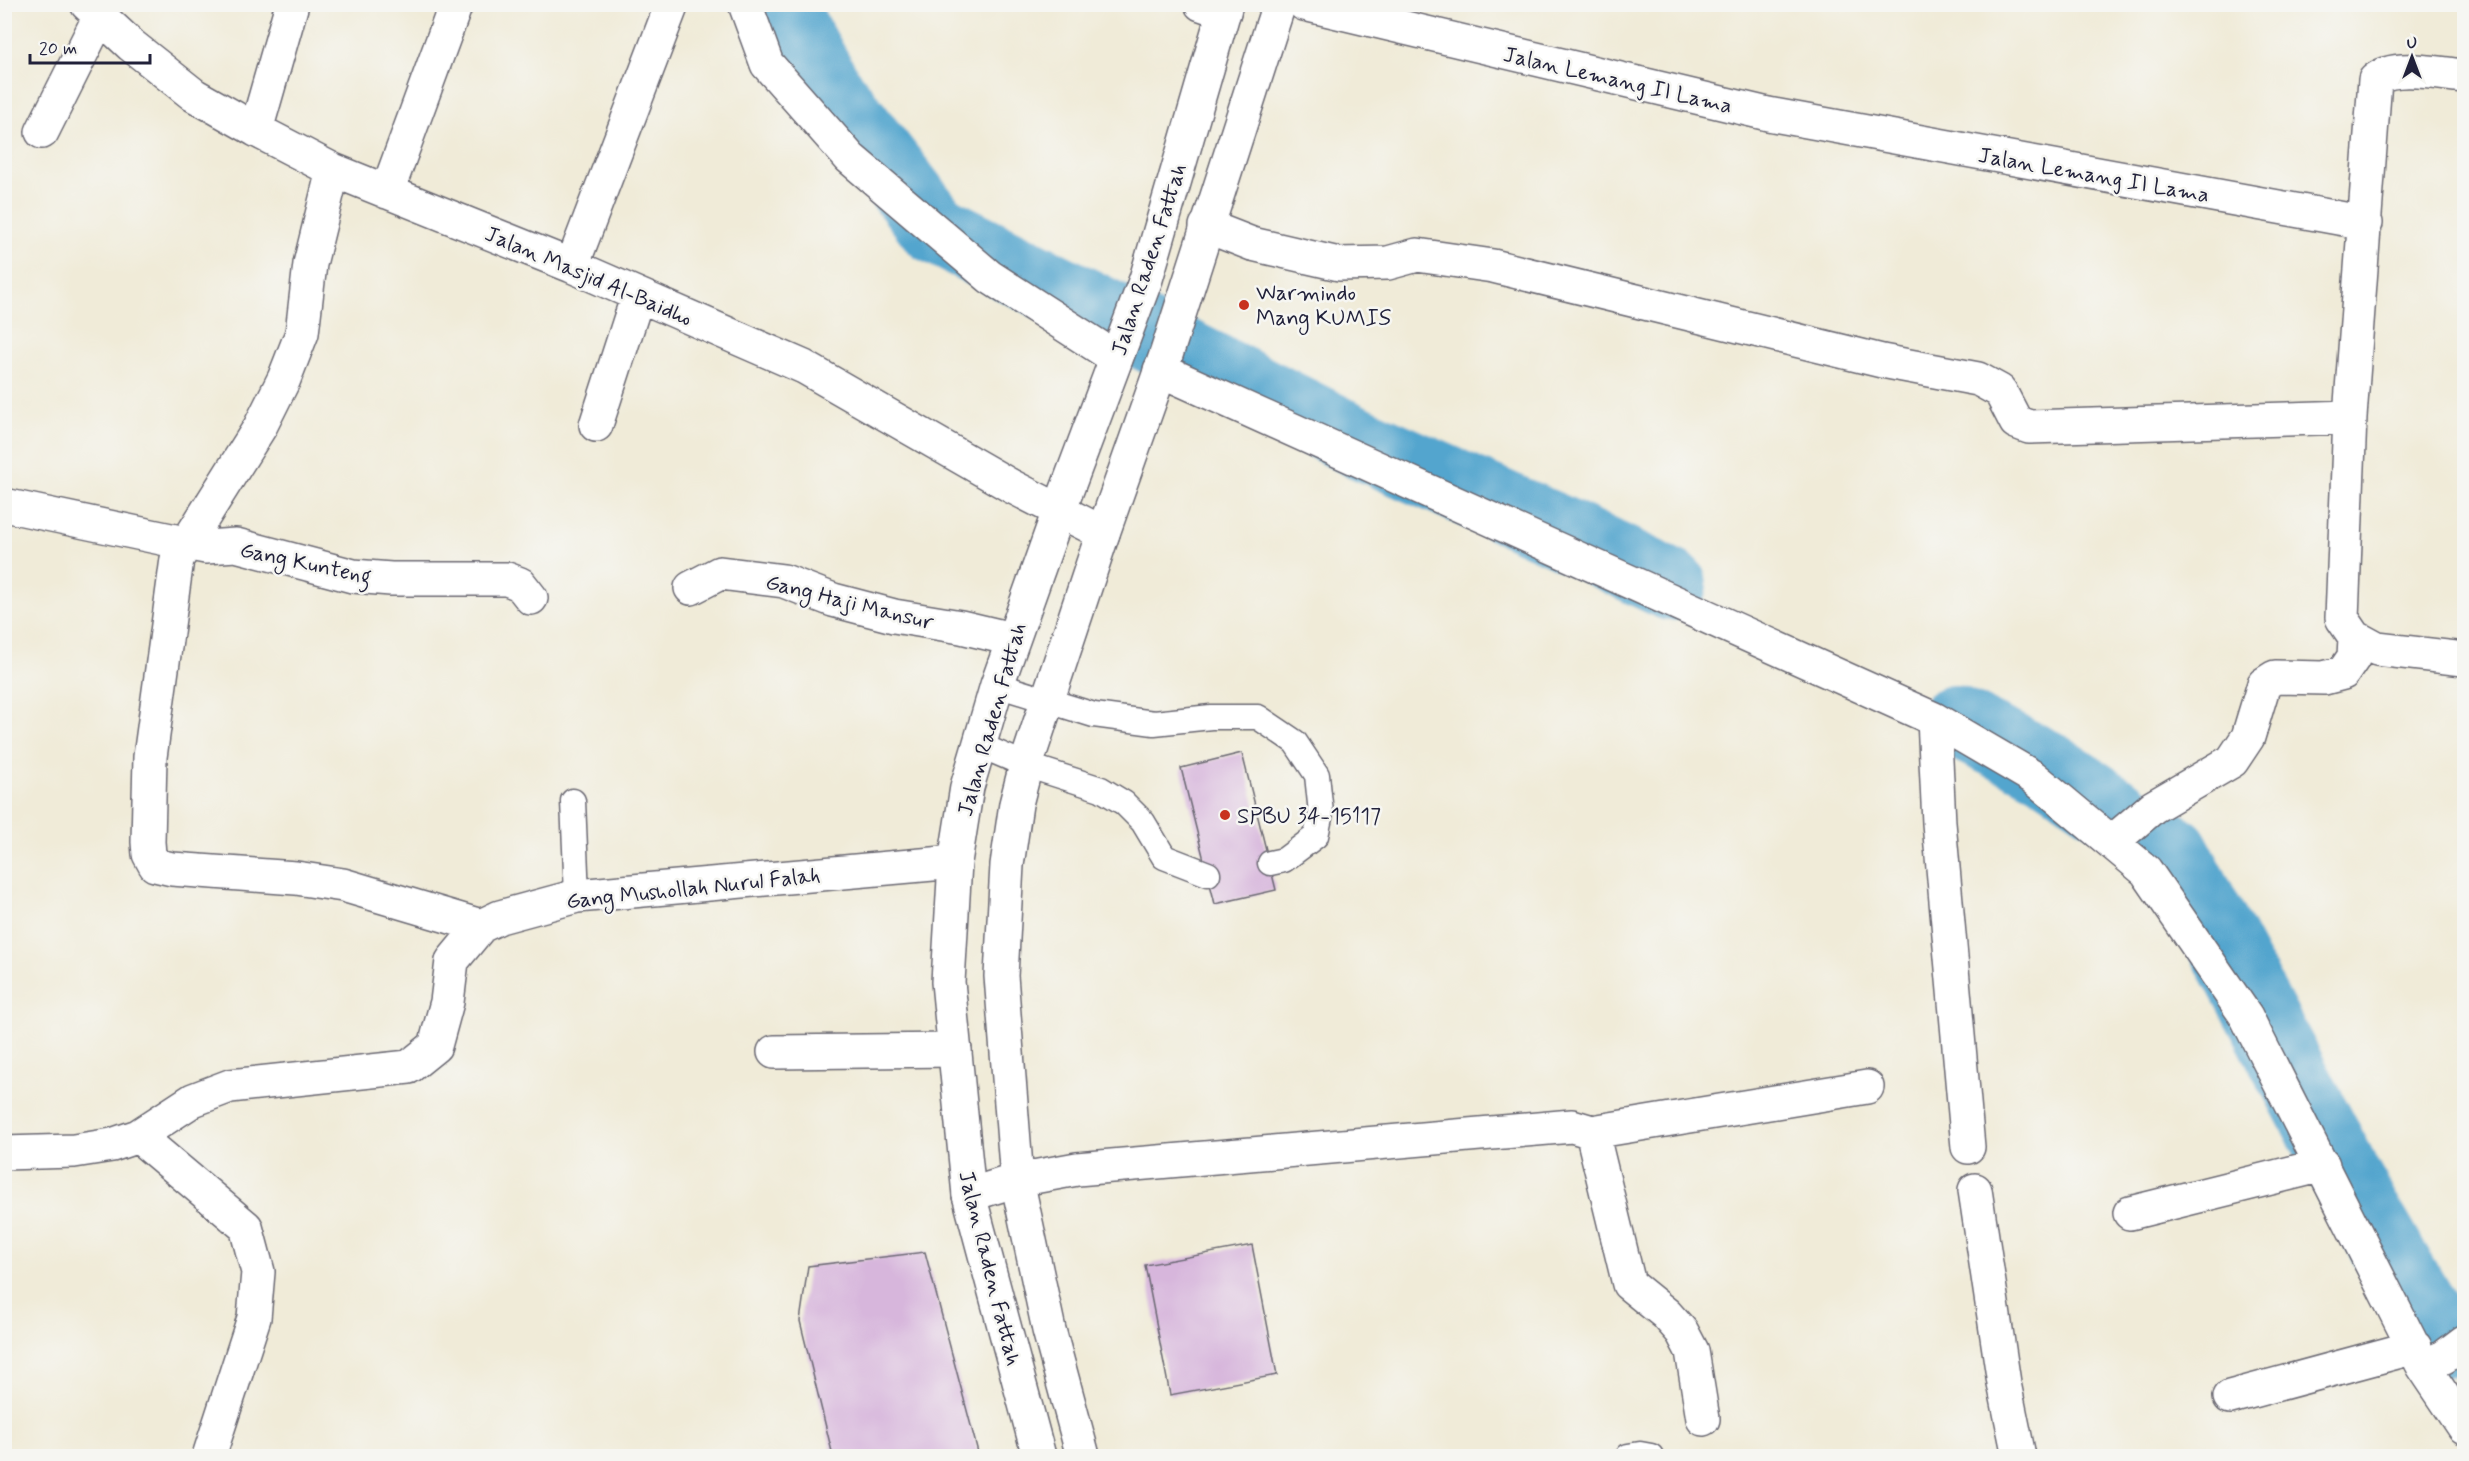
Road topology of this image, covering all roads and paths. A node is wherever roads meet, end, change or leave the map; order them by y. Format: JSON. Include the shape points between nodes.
{"nodes":[{"id":1,"x":292,"y":4,"type":"edge"},
{"id":2,"x":456,"y":4,"type":"edge"},
{"id":3,"x":672,"y":4,"type":"edge"},
{"id":4,"x":745,"y":4,"type":"edge"},
{"id":5,"x":1279,"y":4,"type":"edge"},
{"id":6,"x":1304,"y":4,"type":"edge"},
{"id":7,"x":1217,"y":7,"type":"edge"},
{"id":8,"x":93,"y":10,"type":"edge"},
{"id":9,"x":2464,"y":76,"type":"edge"},
{"id":10,"x":256,"y":130,"type":"junction"},
{"id":11,"x":42,"y":132,"type":"dead end"},
{"id":12,"x":333,"y":170,"type":"junction"},
{"id":13,"x":387,"y":192,"type":"junction"},
{"id":14,"x":2366,"y":223,"type":"junction"},
{"id":15,"x":1206,"y":226,"type":"junction"},
{"id":16,"x":572,"y":266,"type":"junction"},
{"id":17,"x":638,"y":295,"type":"junction"},
{"id":18,"x":1118,"y":351,"type":"junction"},
{"id":19,"x":1163,"y":362,"type":"junction"},
{"id":20,"x":2350,"y":417,"type":"junction"},
{"id":21,"x":596,"y":424,"type":"dead end"},
{"id":22,"x":4,"y":505,"type":"edge"},
{"id":23,"x":1059,"y":511,"type":"junction"},
{"id":24,"x":1103,"y":533,"type":"junction"},
{"id":25,"x":185,"y":543,"type":"junction"},
{"id":26,"x":691,"y":588,"type":"dead end"},
{"id":27,"x":531,"y":598,"type":"dead end"},
{"id":28,"x":2355,"y":637,"type":"junction"},
{"id":29,"x":1012,"y":639,"type":"junction"},
{"id":30,"x":2464,"y":659,"type":"edge"},
{"id":31,"x":997,"y":685,"type":"junction"},
{"id":32,"x":1048,"y":701,"type":"junction"},
{"id":33,"x":1934,"y":719,"type":"junction"},
{"id":34,"x":979,"y":746,"type":"junction"},
{"id":35,"x":1026,"y":765,"type":"junction"},
{"id":36,"x":573,"y":801,"type":"dead end"},
{"id":37,"x":2117,"y":838,"type":"junction"},
{"id":38,"x":955,"y":861,"type":"junction"},
{"id":39,"x":1270,"y":863,"type":"dead end"},
{"id":40,"x":1208,"y":874,"type":"dead end"},
{"id":41,"x":577,"y":896,"type":"junction"},
{"id":42,"x":481,"y":926,"type":"junction"},
{"id":43,"x":955,"y":1050,"type":"junction"},
{"id":44,"x":774,"y":1052,"type":"dead end"},
{"id":45,"x":1867,"y":1087,"type":"dead end"},
{"id":46,"x":1592,"y":1132,"type":"junction"},
{"id":47,"x":138,"y":1136,"type":"junction"},
{"id":48,"x":1968,"y":1147,"type":"dead end"},
{"id":49,"x":4,"y":1153,"type":"edge"},
{"id":50,"x":2323,"y":1165,"type":"junction"},
{"id":51,"x":1017,"y":1180,"type":"junction"},
{"id":52,"x":1975,"y":1190,"type":"dead end"},
{"id":53,"x":969,"y":1195,"type":"junction"},
{"id":54,"x":2130,"y":1213,"type":"dead end"},
{"id":55,"x":2464,"y":1342,"type":"edge"},
{"id":56,"x":2419,"y":1356,"type":"junction"},
{"id":57,"x":2230,"y":1397,"type":"dead end"},
{"id":58,"x":1703,"y":1419,"type":"dead end"},
{"id":59,"x":2464,"y":1427,"type":"edge"},
{"id":60,"x":209,"y":1456,"type":"edge"},
{"id":61,"x":1039,"y":1456,"type":"edge"},
{"id":62,"x":1083,"y":1456,"type":"edge"},
{"id":63,"x":1628,"y":1456,"type":"edge"},
{"id":64,"x":1650,"y":1456,"type":"edge"},
{"id":65,"x":2019,"y":1456,"type":"edge"}],
"edges":[{"from":1,"to":10,"type":"street"},
{"from":2,"to":13,"type":"street"},
{"from":3,"to":16,"type":"street"},
{"from":4,"to":18,"type":"street","via":[[767,64],[850,158],[990,277]]},
{"from":5,"to":15,"type":"street","name":"Jalan Raden Fattah"},
{"from":6,"to":14,"type":"street","name":"Jalan Lemang II Lama","via":[[1768,114]]},
{"from":7,"to":18,"type":"street","name":"Jalan Raden Fattah","via":[[1146,279]]},
{"from":8,"to":10,"type":"street","name":"Jalan Masjid Al-Baidho","via":[[194,95]]},
{"from":8,"to":11,"type":"street"},
{"from":9,"to":14,"type":"street","via":[[2397,70],[2375,80]]},
{"from":10,"to":12,"type":"street","name":"Jalan Masjid Al-Baidho"},
{"from":12,"to":13,"type":"street","name":"Jalan Masjid Al-Baidho"},
{"from":12,"to":25,"type":"street","via":[[310,264],[302,333],[284,379],[260,427]]},
{"from":13,"to":16,"type":"street","name":"Jalan Masjid Al-Baidho"},
{"from":14,"to":20,"type":"street"},
{"from":15,"to":19,"type":"street","name":"Jalan Raden Fattah"},
{"from":15,"to":20,"type":"street","via":[[1252,244],[1339,264],[1388,263],[1417,255],[1493,266],[1882,360],[1978,379],[2000,391],[2016,422],[2029,427]]},
{"from":16,"to":17,"type":"street","name":"Jalan Masjid Al-Baidho"},
{"from":17,"to":21,"type":"street"},
{"from":17,"to":23,"type":"street","name":"Jalan Masjid Al-Baidho","via":[[804,367]]},
{"from":18,"to":23,"type":"street","name":"Jalan Raden Fattah"},
{"from":19,"to":24,"type":"street","name":"Jalan Raden Fattah"},
{"from":19,"to":33,"type":"street"},
{"from":20,"to":28,"type":"street","via":[[2342,618]]},
{"from":22,"to":25,"type":"street","name":"Gang Kunteng"},
{"from":23,"to":24,"type":"street","name":"Jalan Masjid Al-Baidho"},
{"from":23,"to":29,"type":"street","name":"Jalan Raden Fattah"},
{"from":24,"to":32,"type":"street","name":"Jalan Raden Fattah"},
{"from":25,"to":27,"type":"street","name":"Gang Kunteng","via":[[206,547],[236,545],[352,576],[507,579],[520,584]]},
{"from":25,"to":42,"type":"street","via":[[177,559],[150,758],[148,842],[155,865],[343,885]]},
{"from":26,"to":29,"type":"street","name":"Gang Haji Mansur","via":[[720,573],[784,581],[832,600],[894,616]]},
{"from":28,"to":30,"type":"street","via":[[2377,649]]},
{"from":28,"to":37,"type":"street","via":[[2354,657],[2343,673],[2324,678],[2275,677],[2265,684],[2248,737],[2232,761],[2153,807]]},
{"from":29,"to":31,"type":"street","name":"Jalan Raden Fattah"},
{"from":31,"to":32,"type":"lane"},
{"from":31,"to":34,"type":"street","name":"Jalan Raden Fattah"},
{"from":32,"to":35,"type":"street","name":"Jalan Raden Fattah"},
{"from":32,"to":39,"type":"lane","via":[[1094,715],[1154,723],[1258,717],[1295,742],[1317,776],[1321,813],[1316,836],[1284,860]]},
{"from":33,"to":37,"type":"street","via":[[2034,777]]},
{"from":33,"to":48,"type":"street","via":[[1939,824]]},
{"from":34,"to":35,"type":"lane"},
{"from":34,"to":38,"type":"street","name":"Jalan Raden Fattah","via":[[967,788]]},
{"from":35,"to":40,"type":"lane","via":[[1101,789],[1143,822],[1164,857]]},
{"from":35,"to":51,"type":"street","name":"Jalan Raden Fattah","via":[[1007,865],[1001,976]]},
{"from":36,"to":41,"type":"lane"},
{"from":37,"to":50,"type":"street","via":[[2146,871],[2246,1016]]},
{"from":38,"to":41,"type":"street","name":"Gang Mushollah Nurul Falah"},
{"from":38,"to":43,"type":"street","name":"Jalan Raden Fattah","via":[[948,982]]},
{"from":41,"to":42,"type":"street","name":"Gang Mushollah Nurul Falah"},
{"from":42,"to":47,"type":"street","name":"Gang Mushollah Nurul Falah","via":[[452,961],[447,1002],[435,1046],[409,1067],[230,1086],[193,1100]]},
{"from":43,"to":44,"type":"street"},
{"from":43,"to":53,"type":"street","name":"Jalan Raden Fattah"},
{"from":45,"to":46,"type":"street"},
{"from":46,"to":51,"type":"street","via":[[1572,1126],[1548,1128],[1077,1169]]},
{"from":46,"to":58,"type":"street","via":[[1629,1284],[1666,1314],[1692,1350]]},
{"from":47,"to":49,"type":"street","name":"Gang Mushollah Nurul Falah","via":[[74,1151]]},
{"from":47,"to":60,"type":"street","via":[[246,1227],[258,1272],[254,1318]]},
{"from":50,"to":54,"type":"street"},
{"from":50,"to":56,"type":"street"},
{"from":51,"to":53,"type":"street"},
{"from":51,"to":62,"type":"street","name":"Jalan Raden Fattah","via":[[1049,1330]]},
{"from":52,"to":65,"type":"street"},
{"from":53,"to":61,"type":"street","name":"Jalan Raden Fattah"},
{"from":55,"to":56,"type":"street","via":[[2444,1356]]},
{"from":56,"to":57,"type":"street"},
{"from":56,"to":59,"type":"street"},
{"from":63,"to":64,"type":"lane"}]}
